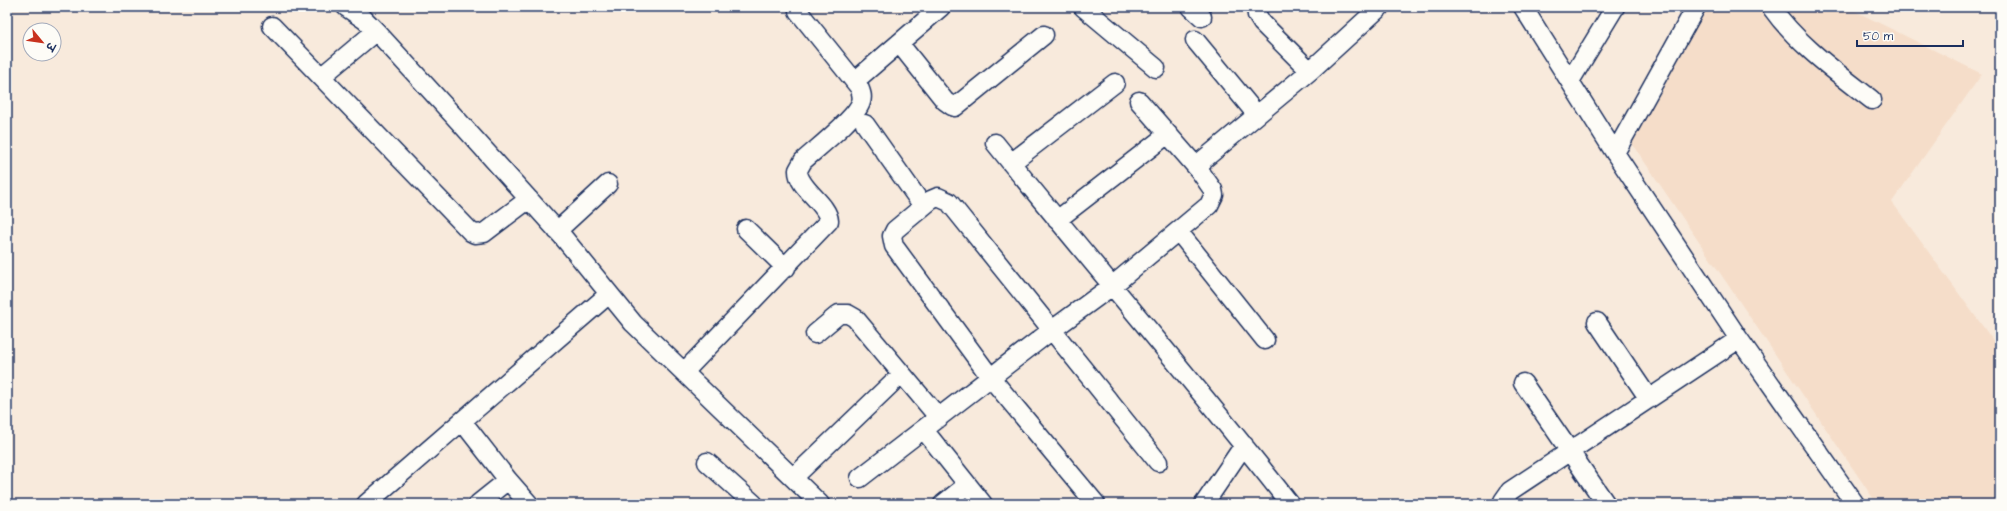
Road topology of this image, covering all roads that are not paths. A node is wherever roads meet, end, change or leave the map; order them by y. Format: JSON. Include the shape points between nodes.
{"nodes":[{"id":1,"x":346,"y":7,"type":"edge"},
{"id":2,"x":941,"y":7,"type":"edge"},
{"id":3,"x":1083,"y":7,"type":"edge"},
{"id":4,"x":1256,"y":7,"type":"edge"},
{"id":5,"x":1380,"y":7,"type":"edge"},
{"id":6,"x":1615,"y":7,"type":"edge"},
{"id":7,"x":1696,"y":7,"type":"edge"},
{"id":8,"x":1771,"y":7,"type":"edge"},
{"id":9,"x":1526,"y":8,"type":"edge"},
{"id":10,"x":798,"y":11,"type":"dead end"},
{"id":11,"x":272,"y":26,"type":"dead end"},
{"id":12,"x":376,"y":31,"type":"junction"},
{"id":13,"x":1044,"y":35,"type":"dead end"},
{"id":14,"x":1195,"y":40,"type":"dead end"},
{"id":15,"x":899,"y":43,"type":"junction"},
{"id":16,"x":1156,"y":68,"type":"dead end"},
{"id":17,"x":1310,"y":71,"type":"junction"},
{"id":18,"x":321,"y":76,"type":"junction"},
{"id":19,"x":855,"y":81,"type":"junction"},
{"id":20,"x":1570,"y":81,"type":"junction"},
{"id":21,"x":1115,"y":83,"type":"dead end"},
{"id":22,"x":1872,"y":100,"type":"dead end"},
{"id":23,"x":1140,"y":101,"type":"dead end"},
{"id":24,"x":1257,"y":115,"type":"junction"},
{"id":25,"x":865,"y":124,"type":"dead end"},
{"id":26,"x":1168,"y":134,"type":"junction"},
{"id":27,"x":995,"y":143,"type":"dead end"},
{"id":28,"x":1615,"y":153,"type":"junction"},
{"id":29,"x":1011,"y":163,"type":"junction"},
{"id":30,"x":1199,"y":170,"type":"junction"},
{"id":31,"x":608,"y":184,"type":"dead end"},
{"id":32,"x":529,"y":199,"type":"junction"},
{"id":33,"x":923,"y":206,"type":"junction"},
{"id":34,"x":1057,"y":220,"type":"junction"},
{"id":35,"x":746,"y":229,"type":"dead end"},
{"id":36,"x":557,"y":231,"type":"junction"},
{"id":37,"x":1178,"y":231,"type":"junction"},
{"id":38,"x":786,"y":268,"type":"junction"},
{"id":39,"x":1112,"y":286,"type":"junction"},
{"id":40,"x":609,"y":294,"type":"junction"},
{"id":41,"x":1597,"y":322,"type":"dead end"},
{"id":42,"x":1052,"y":330,"type":"junction"},
{"id":43,"x":815,"y":334,"type":"dead end"},
{"id":44,"x":1739,"y":339,"type":"junction"},
{"id":45,"x":1265,"y":340,"type":"dead end"},
{"id":46,"x":684,"y":372,"type":"junction"},
{"id":47,"x":991,"y":378,"type":"junction"},
{"id":48,"x":892,"y":383,"type":"dead end"},
{"id":49,"x":1523,"y":383,"type":"dead end"},
{"id":50,"x":1649,"y":399,"type":"junction"},
{"id":51,"x":939,"y":418,"type":"junction"},
{"id":52,"x":462,"y":421,"type":"junction"},
{"id":53,"x":924,"y":430,"type":"junction"},
{"id":54,"x":1244,"y":446,"type":"junction"},
{"id":55,"x":1570,"y":451,"type":"junction"},
{"id":56,"x":707,"y":462,"type":"dead end"},
{"id":57,"x":1158,"y":462,"type":"dead end"},
{"id":58,"x":793,"y":478,"type":"junction"},
{"id":59,"x":860,"y":478,"type":"dead end"},
{"id":60,"x":508,"y":480,"type":"junction"},
{"id":61,"x":967,"y":485,"type":"junction"},
{"id":62,"x":814,"y":502,"type":"edge"},
{"id":63,"x":366,"y":504,"type":"edge"},
{"id":64,"x":478,"y":504,"type":"edge"},
{"id":65,"x":530,"y":504,"type":"edge"},
{"id":66,"x":754,"y":504,"type":"edge"},
{"id":67,"x":943,"y":504,"type":"edge"},
{"id":68,"x":983,"y":504,"type":"edge"},
{"id":69,"x":1096,"y":504,"type":"edge"},
{"id":70,"x":1204,"y":504,"type":"edge"},
{"id":71,"x":1290,"y":504,"type":"edge"},
{"id":72,"x":1503,"y":504,"type":"edge"},
{"id":73,"x":1606,"y":504,"type":"edge"},
{"id":74,"x":1855,"y":504,"type":"edge"}],
"edges":[{"from":1,"to":12,"type":"street"},
{"from":2,"to":15,"type":"street"},
{"from":3,"to":16,"type":"street"},
{"from":4,"to":17,"type":"street","via":[[1256,15],[1262,23]]},
{"from":5,"to":17,"type":"street"},
{"from":6,"to":20,"type":"street"},
{"from":7,"to":28,"type":"street"},
{"from":8,"to":22,"type":"street","via":[[1802,44]]},
{"from":9,"to":20,"type":"street"},
{"from":10,"to":19,"type":"street"},
{"from":11,"to":18,"type":"street"},
{"from":12,"to":18,"type":"street"},
{"from":12,"to":32,"type":"street"},
{"from":13,"to":15,"type":"street","via":[[955,107],[945,101]]},
{"from":14,"to":24,"type":"street"},
{"from":15,"to":19,"type":"street"},
{"from":17,"to":24,"type":"street"},
{"from":18,"to":32,"type":"street","via":[[471,232],[480,235],[484,233]]},
{"from":19,"to":38,"type":"street","via":[[862,94],[859,107],[803,161],[798,170],[800,179],[826,212],[829,221]]},
{"from":20,"to":28,"type":"street"},
{"from":21,"to":29,"type":"street"},
{"from":23,"to":26,"type":"street"},
{"from":24,"to":30,"type":"street","via":[[1203,160]]},
{"from":25,"to":33,"type":"street"},
{"from":26,"to":30,"type":"street"},
{"from":26,"to":34,"type":"street"},
{"from":27,"to":29,"type":"street"},
{"from":28,"to":44,"type":"street"},
{"from":29,"to":34,"type":"street"},
{"from":30,"to":37,"type":"street","via":[[1213,190],[1213,200]]},
{"from":31,"to":36,"type":"street"},
{"from":32,"to":36,"type":"street"},
{"from":33,"to":42,"type":"street","via":[[938,197],[949,202]]},
{"from":33,"to":47,"type":"street","via":[[895,230],[892,236],[894,246]]},
{"from":34,"to":39,"type":"street"},
{"from":35,"to":38,"type":"street"},
{"from":36,"to":40,"type":"street"},
{"from":37,"to":39,"type":"street"},
{"from":37,"to":45,"type":"street"},
{"from":38,"to":46,"type":"street"},
{"from":39,"to":42,"type":"street"},
{"from":39,"to":54,"type":"street"},
{"from":40,"to":46,"type":"street","via":[[633,323]]},
{"from":40,"to":52,"type":"street"},
{"from":41,"to":50,"type":"street"},
{"from":42,"to":47,"type":"street"},
{"from":42,"to":57,"type":"street"},
{"from":43,"to":51,"type":"street","via":[[840,314],[848,314],[854,318]]},
{"from":44,"to":50,"type":"street"},
{"from":44,"to":74,"type":"street"},
{"from":46,"to":58,"type":"street"},
{"from":47,"to":51,"type":"street"},
{"from":47,"to":69,"type":"street"},
{"from":48,"to":58,"type":"street"},
{"from":49,"to":55,"type":"street"},
{"from":50,"to":55,"type":"street"},
{"from":51,"to":53,"type":"street"},
{"from":52,"to":60,"type":"street"},
{"from":52,"to":63,"type":"street"},
{"from":53,"to":59,"type":"street"},
{"from":53,"to":61,"type":"street"},
{"from":54,"to":70,"type":"street"},
{"from":54,"to":71,"type":"street"},
{"from":55,"to":72,"type":"street","via":[[1510,491]]},
{"from":55,"to":73,"type":"street"},
{"from":56,"to":66,"type":"street"},
{"from":58,"to":62,"type":"street"},
{"from":60,"to":64,"type":"street"},
{"from":60,"to":65,"type":"street"},
{"from":61,"to":67,"type":"street"},
{"from":61,"to":68,"type":"street"}]}
